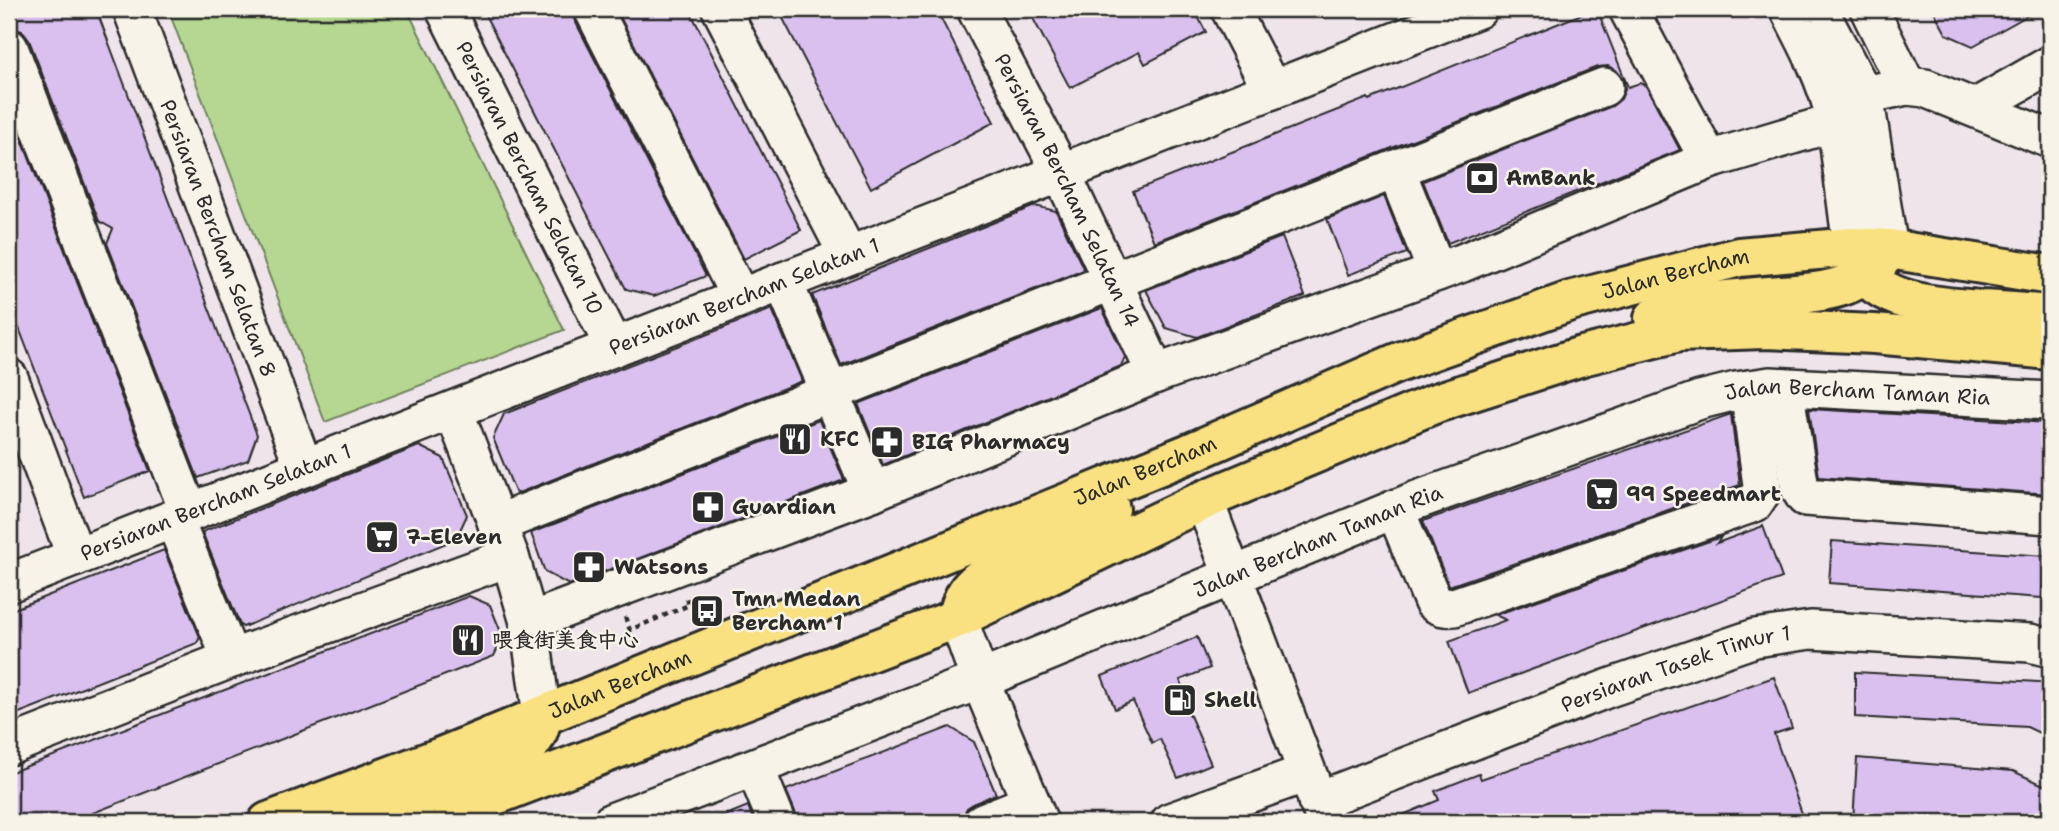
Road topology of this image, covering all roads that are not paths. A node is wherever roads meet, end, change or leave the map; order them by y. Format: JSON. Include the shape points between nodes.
{"nodes":[{"id":1,"x":132,"y":9,"type":"edge"},
{"id":2,"x":445,"y":9,"type":"edge"},
{"id":3,"x":593,"y":9,"type":"edge"},
{"id":4,"x":720,"y":9,"type":"edge"},
{"id":5,"x":976,"y":9,"type":"edge"},
{"id":6,"x":1230,"y":9,"type":"edge"},
{"id":7,"x":1478,"y":9,"type":"edge"},
{"id":8,"x":1628,"y":9,"type":"edge"},
{"id":9,"x":1789,"y":9,"type":"edge"},
{"id":10,"x":1818,"y":9,"type":"edge"},
{"id":11,"x":1869,"y":9,"type":"edge"},
{"id":12,"x":9,"y":48,"type":"edge"},
{"id":13,"x":2050,"y":65,"type":"edge"},
{"id":14,"x":1907,"y":86,"type":"junction"},
{"id":15,"x":1604,"y":87,"type":"dead end"},
{"id":16,"x":1272,"y":90,"type":"junction"},
{"id":17,"x":1844,"y":106,"type":"junction"},
{"id":18,"x":1975,"y":108,"type":"junction"},
{"id":19,"x":2050,"y":139,"type":"edge"},
{"id":20,"x":1709,"y":160,"type":"junction"},
{"id":21,"x":1396,"y":170,"type":"junction"},
{"id":22,"x":1061,"y":172,"type":"junction"},
{"id":23,"x":848,"y":255,"type":"junction"},
{"id":24,"x":1869,"y":257,"type":"junction"},
{"id":25,"x":1437,"y":272,"type":"junction"},
{"id":26,"x":2050,"y":275,"type":"edge"},
{"id":27,"x":783,"y":281,"type":"junction"},
{"id":28,"x":1113,"y":282,"type":"junction"},
{"id":29,"x":740,"y":297,"type":"junction"},
{"id":30,"x":2050,"y":315,"type":"edge"},
{"id":31,"x":614,"y":346,"type":"junction"},
{"id":32,"x":2050,"y":350,"type":"edge"},
{"id":33,"x":1582,"y":356,"type":"junction"},
{"id":34,"x":1156,"y":374,"type":"junction"},
{"id":35,"x":9,"y":378,"type":"edge"},
{"id":36,"x":1766,"y":388,"type":"junction"},
{"id":37,"x":830,"y":393,"type":"junction"},
{"id":38,"x":2050,"y":401,"type":"edge"},
{"id":39,"x":454,"y":411,"type":"junction"},
{"id":40,"x":1190,"y":453,"type":"junction"},
{"id":41,"x":304,"y":468,"type":"junction"},
{"id":42,"x":872,"y":492,"type":"junction"},
{"id":43,"x":1204,"y":500,"type":"junction"},
{"id":44,"x":1395,"y":509,"type":"junction"},
{"id":45,"x":2050,"y":515,"type":"edge"},
{"id":46,"x":182,"y":516,"type":"junction"},
{"id":47,"x":497,"y":524,"type":"junction"},
{"id":48,"x":76,"y":557,"type":"junction"},
{"id":49,"x":510,"y":557,"type":"junction"},
{"id":50,"x":1233,"y":575,"type":"junction"},
{"id":51,"x":9,"y":583,"type":"edge"},
{"id":52,"x":958,"y":618,"type":"junction"},
{"id":53,"x":530,"y":622,"type":"junction"},
{"id":54,"x":2050,"y":648,"type":"edge"},
{"id":55,"x":231,"y":659,"type":"junction"},
{"id":56,"x":980,"y":680,"type":"junction"},
{"id":57,"x":542,"y":716,"type":"junction"},
{"id":58,"x":9,"y":746,"type":"edge"},
{"id":59,"x":755,"y":768,"type":"junction"},
{"id":60,"x":1316,"y":799,"type":"edge"},
{"id":61,"x":1035,"y":813,"type":"edge"},
{"id":62,"x":268,"y":822,"type":"edge"},
{"id":63,"x":360,"y":822,"type":"edge"},
{"id":64,"x":418,"y":822,"type":"edge"},
{"id":65,"x":612,"y":822,"type":"edge"},
{"id":66,"x":777,"y":822,"type":"edge"},
{"id":67,"x":983,"y":822,"type":"edge"},
{"id":68,"x":1170,"y":822,"type":"edge"}],
"edges":[{"from":1,"to":41,"type":"street","name":"Persiaran Bercham Selatan 8"},
{"from":2,"to":31,"type":"street","name":"Persiaran Bercham Selatan 10"},
{"from":3,"to":29,"type":"street"},
{"from":4,"to":23,"type":"street"},
{"from":5,"to":22,"type":"street","name":"Persiaran Bercham Selatan 14"},
{"from":6,"to":16,"type":"street"},
{"from":7,"to":16,"type":"street","name":"Persiaran Bercham Selatan 1"},
{"from":8,"to":20,"type":"street"},
{"from":9,"to":17,"type":"street"},
{"from":10,"to":17,"type":"street"},
{"from":11,"to":14,"type":"street"},
{"from":12,"to":46,"type":"street"},
{"from":13,"to":18,"type":"street"},
{"from":14,"to":17,"type":"street"},
{"from":14,"to":18,"type":"street","via":[[1925,88]]},
{"from":15,"to":21,"type":"street"},
{"from":16,"to":22,"type":"street","name":"Persiaran Bercham Selatan 1"},
{"from":17,"to":20,"type":"street"},
{"from":17,"to":24,"type":"street"},
{"from":18,"to":19,"type":"street"},
{"from":20,"to":25,"type":"street"},
{"from":21,"to":25,"type":"street"},
{"from":21,"to":28,"type":"street"},
{"from":22,"to":23,"type":"street","name":"Persiaran Bercham Selatan 1"},
{"from":22,"to":28,"type":"street","name":"Persiaran Bercham Selatan 14"},
{"from":23,"to":27,"type":"street","name":"Persiaran Bercham Selatan 1"},
{"from":24,"to":26,"type":"main road","name":"Jalan Bercham"},
{"from":24,"to":30,"type":"main road","via":[[1875,284],[1887,292],[1942,306]]},
{"from":24,"to":33,"type":"main road","via":[[1836,289],[1701,304],[1627,326]]},
{"from":24,"to":40,"type":"main road","name":"Jalan Bercham","via":[[1739,257],[1570,301],[1397,363]]},
{"from":25,"to":34,"type":"street"},
{"from":27,"to":29,"type":"street","name":"Persiaran Bercham Selatan 1"},
{"from":27,"to":37,"type":"street"},
{"from":28,"to":34,"type":"street","name":"Persiaran Bercham Selatan 14"},
{"from":28,"to":37,"type":"street"},
{"from":29,"to":31,"type":"street","name":"Persiaran Bercham Selatan 1"},
{"from":31,"to":39,"type":"street","name":"Persiaran Bercham Selatan 1"},
{"from":32,"to":33,"type":"main road","via":[[1765,328],[1679,332]]},
{"from":33,"to":43,"type":"main road","via":[[1436,403]]},
{"from":34,"to":42,"type":"street"},
{"from":35,"to":48,"type":"street"},
{"from":36,"to":38,"type":"street","name":"Jalan Bercham Taman Ria"},
{"from":36,"to":44,"type":"street","name":"Jalan Bercham Taman Ria","via":[[1700,400]]},
{"from":36,"to":44,"type":"street","via":[[1762,492],[1754,503],[1454,607],[1433,602]]},
{"from":36,"to":45,"type":"street","via":[[1805,497]]},
{"from":37,"to":42,"type":"street"},
{"from":37,"to":47,"type":"street"},
{"from":39,"to":41,"type":"street","name":"Persiaran Bercham Selatan 1"},
{"from":39,"to":47,"type":"street"},
{"from":40,"to":52,"type":"main road","via":[[1156,486],[981,578],[963,597]]},
{"from":40,"to":57,"type":"main road","name":"Jalan Bercham"},
{"from":41,"to":46,"type":"street","name":"Persiaran Bercham Selatan 1"},
{"from":42,"to":53,"type":"street"},
{"from":43,"to":50,"type":"street"},
{"from":43,"to":52,"type":"main road"},
{"from":44,"to":50,"type":"street","name":"Jalan Bercham Taman Ria"},
{"from":46,"to":48,"type":"street","name":"Persiaran Bercham Selatan 1"},
{"from":46,"to":55,"type":"street"},
{"from":47,"to":49,"type":"street"},
{"from":48,"to":51,"type":"street","name":"Persiaran Bercham Selatan 1"},
{"from":49,"to":53,"type":"street"},
{"from":49,"to":55,"type":"street"},
{"from":50,"to":56,"type":"street","name":"Jalan Bercham Taman Ria"},
{"from":50,"to":60,"type":"street"},
{"from":52,"to":56,"type":"street"},
{"from":52,"to":64,"type":"main road"},
{"from":53,"to":57,"type":"street"},
{"from":54,"to":60,"type":"street","name":"Persiaran Tasek Timur 1","via":[[1825,630],[1755,638]]},
{"from":55,"to":58,"type":"street"},
{"from":56,"to":59,"type":"street","name":"Jalan Bercham Taman Ria"},
{"from":56,"to":61,"type":"street"},
{"from":57,"to":62,"type":"main road","name":"Jalan Bercham"},
{"from":57,"to":63,"type":"main road","via":[[534,741],[521,754]]},
{"from":59,"to":65,"type":"street","name":"Jalan Bercham Taman Ria"},
{"from":59,"to":66,"type":"street"},
{"from":60,"to":68,"type":"street","name":"Persiaran Tasek Timur 1"},
{"from":61,"to":67,"type":"street"}]}
